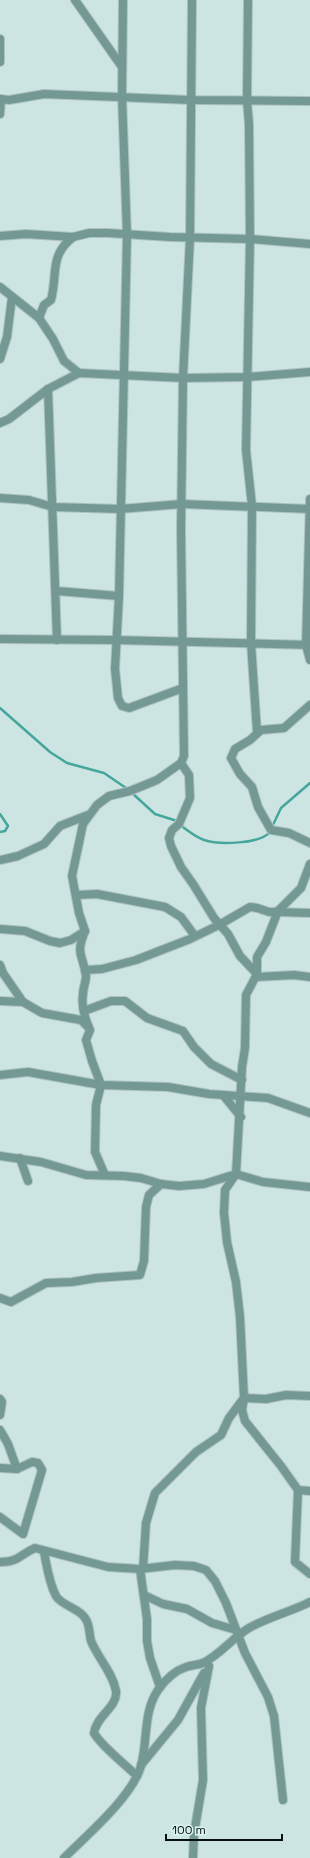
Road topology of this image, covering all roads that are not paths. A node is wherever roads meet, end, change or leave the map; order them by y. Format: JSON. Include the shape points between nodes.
{"nodes":[{"id":1,"x":75,"y":0,"type":"edge"},
{"id":2,"x":123,"y":0,"type":"edge"},
{"id":3,"x":192,"y":0,"type":"edge"},
{"id":4,"x":248,"y":0,"type":"edge"},
{"id":5,"x":0,"y":39,"type":"edge"},
{"id":6,"x":0,"y":62,"type":"edge"},
{"id":7,"x":122,"y":67,"type":"junction"},
{"id":8,"x":122,"y":96,"type":"junction"},
{"id":9,"x":0,"y":99,"type":"edge"},
{"id":10,"x":190,"y":100,"type":"junction"},
{"id":11,"x":247,"y":101,"type":"junction"},
{"id":12,"x":310,"y":101,"type":"edge"},
{"id":13,"x":0,"y":114,"type":"edge"},
{"id":14,"x":127,"y":234,"type":"junction"},
{"id":15,"x":0,"y":236,"type":"edge"},
{"id":16,"x":73,"y":237,"type":"junction"},
{"id":17,"x":190,"y":238,"type":"junction"},
{"id":18,"x":250,"y":239,"type":"junction"},
{"id":19,"x":310,"y":244,"type":"edge"},
{"id":20,"x":0,"y":287,"type":"edge"},
{"id":21,"x":12,"y":297,"type":"junction"},
{"id":22,"x":39,"y":318,"type":"junction"},
{"id":23,"x":0,"y":359,"type":"edge"},
{"id":24,"x":310,"y":372,"type":"edge"},
{"id":25,"x":79,"y":373,"type":"junction"},
{"id":26,"x":122,"y":376,"type":"junction"},
{"id":27,"x":248,"y":377,"type":"junction"},
{"id":28,"x":183,"y":378,"type":"junction"},
{"id":29,"x":48,"y":389,"type":"junction"},
{"id":30,"x":0,"y":423,"type":"edge"},
{"id":31,"x":0,"y":498,"type":"edge"},
{"id":32,"x":310,"y":499,"type":"edge"},
{"id":33,"x":182,"y":504,"type":"junction"},
{"id":34,"x":252,"y":506,"type":"junction"},
{"id":35,"x":53,"y":507,"type":"junction"},
{"id":36,"x":120,"y":509,"type":"junction"},
{"id":37,"x":310,"y":509,"type":"edge"},
{"id":38,"x":57,"y":591,"type":"junction"},
{"id":39,"x":119,"y":596,"type":"junction"},
{"id":40,"x":0,"y":639,"type":"edge"},
{"id":41,"x":57,"y":640,"type":"junction"},
{"id":42,"x":116,"y":640,"type":"junction"},
{"id":43,"x":183,"y":641,"type":"junction"},
{"id":44,"x":250,"y":643,"type":"junction"},
{"id":45,"x":308,"y":645,"type":"edge"},
{"id":46,"x":310,"y":660,"type":"edge"},
{"id":47,"x":183,"y":688,"type":"junction"},
{"id":48,"x":310,"y":706,"type":"edge"},
{"id":49,"x":257,"y":732,"type":"junction"},
{"id":50,"x":181,"y":763,"type":"junction"},
{"id":51,"x":92,"y":814,"type":"junction"},
{"id":52,"x":310,"y":843,"type":"edge"},
{"id":53,"x":0,"y":860,"type":"edge"},
{"id":54,"x":310,"y":864,"type":"edge"},
{"id":55,"x":77,"y":895,"type":"junction"},
{"id":56,"x":278,"y":911,"type":"junction"},
{"id":57,"x":310,"y":913,"type":"edge"},
{"id":58,"x":219,"y":925,"type":"junction"},
{"id":59,"x":0,"y":929,"type":"edge"},
{"id":60,"x":85,"y":931,"type":"junction"},
{"id":61,"x":195,"y":936,"type":"junction"},
{"id":62,"x":0,"y":965,"type":"edge"},
{"id":63,"x":85,"y":970,"type":"junction"},
{"id":64,"x":256,"y":976,"type":"junction"},
{"id":65,"x":310,"y":977,"type":"edge"},
{"id":66,"x":0,"y":1001,"type":"edge"},
{"id":67,"x":23,"y":1002,"type":"junction"},
{"id":68,"x":84,"y":1011,"type":"junction"},
{"id":69,"x":90,"y":1030,"type":"junction"},
{"id":70,"x":0,"y":1074,"type":"edge"},
{"id":71,"x":242,"y":1080,"type":"junction"},
{"id":72,"x":101,"y":1085,"type":"junction"},
{"id":73,"x":224,"y":1095,"type":"junction"},
{"id":74,"x":242,"y":1096,"type":"junction"},
{"id":75,"x":310,"y":1113,"type":"edge"},
{"id":76,"x":241,"y":1117,"type":"junction"},
{"id":77,"x":0,"y":1156,"type":"edge"},
{"id":78,"x":20,"y":1158,"type":"junction"},
{"id":79,"x":236,"y":1174,"type":"junction"},
{"id":80,"x":105,"y":1176,"type":"junction"},
{"id":81,"x":28,"y":1181,"type":"dead end"},
{"id":82,"x":161,"y":1184,"type":"junction"},
{"id":83,"x":310,"y":1187,"type":"edge"},
{"id":84,"x":0,"y":1298,"type":"edge"},
{"id":85,"x":310,"y":1396,"type":"edge"},
{"id":86,"x":244,"y":1398,"type":"junction"},
{"id":87,"x":0,"y":1399,"type":"edge"},
{"id":88,"x":0,"y":1415,"type":"edge"},
{"id":89,"x":0,"y":1430,"type":"edge"},
{"id":90,"x":0,"y":1468,"type":"edge"},
{"id":91,"x":17,"y":1468,"type":"junction"},
{"id":92,"x":298,"y":1490,"type":"junction"},
{"id":93,"x":310,"y":1491,"type":"edge"},
{"id":94,"x":0,"y":1517,"type":"edge"},
{"id":95,"x":44,"y":1552,"type":"junction"},
{"id":96,"x":0,"y":1560,"type":"edge"},
{"id":97,"x":142,"y":1569,"type":"junction"},
{"id":98,"x":310,"y":1574,"type":"edge"},
{"id":99,"x":144,"y":1595,"type":"junction"},
{"id":100,"x":310,"y":1602,"type":"edge"},
{"id":101,"x":237,"y":1632,"type":"junction"},
{"id":102,"x":215,"y":1656,"type":"junction"},
{"id":103,"x":209,"y":1666,"type":"junction"},
{"id":104,"x":160,"y":1687,"type":"junction"},
{"id":105,"x":141,"y":1766,"type":"junction"},
{"id":106,"x":137,"y":1776,"type":"junction"},
{"id":107,"x":283,"y":1800,"type":"dead end"},
{"id":108,"x":64,"y":1858,"type":"edge"},
{"id":109,"x":193,"y":1858,"type":"edge"}],
"edges":[{"from":1,"to":7,"type":"street"},
{"from":2,"to":7,"type":"street"},
{"from":3,"to":10,"type":"street"},
{"from":4,"to":11,"type":"street"},
{"from":5,"to":6,"type":"street"},
{"from":7,"to":8,"type":"street"},
{"from":8,"to":9,"type":"street","via":[[44,94]]},
{"from":8,"to":10,"type":"street"},
{"from":8,"to":14,"type":"street"},
{"from":9,"to":13,"type":"street"},
{"from":10,"to":11,"type":"street"},
{"from":10,"to":17,"type":"street"},
{"from":11,"to":12,"type":"street"},
{"from":11,"to":18,"type":"street"},
{"from":14,"to":16,"type":"street","via":[[89,233]]},
{"from":14,"to":17,"type":"street"},
{"from":14,"to":26,"type":"street"},
{"from":15,"to":16,"type":"street","via":[[26,234]]},
{"from":16,"to":22,"type":"street","via":[[62,246],[57,258],[51,300],[44,305]]},
{"from":17,"to":18,"type":"street"},
{"from":17,"to":28,"type":"street"},
{"from":18,"to":19,"type":"street"},
{"from":18,"to":27,"type":"street"},
{"from":20,"to":21,"type":"street"},
{"from":21,"to":22,"type":"street"},
{"from":21,"to":23,"type":"street","via":[[7,337]]},
{"from":22,"to":25,"type":"street","via":[[64,361]]},
{"from":24,"to":27,"type":"street"},
{"from":25,"to":26,"type":"street"},
{"from":25,"to":29,"type":"street"},
{"from":26,"to":28,"type":"street"},
{"from":26,"to":36,"type":"street"},
{"from":27,"to":28,"type":"street"},
{"from":27,"to":34,"type":"street","via":[[246,450]]},
{"from":28,"to":33,"type":"street"},
{"from":29,"to":30,"type":"street"},
{"from":29,"to":35,"type":"street"},
{"from":31,"to":35,"type":"street","via":[[29,500]]},
{"from":32,"to":37,"type":"street"},
{"from":33,"to":34,"type":"street"},
{"from":33,"to":36,"type":"street"},
{"from":33,"to":43,"type":"street"},
{"from":34,"to":37,"type":"street"},
{"from":34,"to":44,"type":"street"},
{"from":35,"to":36,"type":"street"},
{"from":35,"to":38,"type":"street"},
{"from":36,"to":39,"type":"street"},
{"from":37,"to":45,"type":"street"},
{"from":38,"to":39,"type":"street"},
{"from":38,"to":41,"type":"street"},
{"from":39,"to":42,"type":"street"},
{"from":40,"to":41,"type":"street"},
{"from":41,"to":42,"type":"street"},
{"from":42,"to":43,"type":"street"},
{"from":42,"to":47,"type":"street","via":[[115,669],[118,698],[122,706],[129,708]]},
{"from":43,"to":44,"type":"street"},
{"from":43,"to":47,"type":"street"},
{"from":44,"to":45,"type":"street"},
{"from":44,"to":49,"type":"street"},
{"from":45,"to":46,"type":"street"},
{"from":47,"to":50,"type":"street","via":[[184,750]]},
{"from":48,"to":49,"type":"street","via":[[284,728],[266,728]]},
{"from":49,"to":52,"type":"street","via":[[250,740],[234,749],[231,758],[233,764],[252,787],[258,807],[272,830],[289,833]]},
{"from":50,"to":51,"type":"street","via":[[157,780],[109,796],[96,805]]},
{"from":50,"to":58,"type":"street","via":[[189,775],[190,798],[179,824],[172,830],[169,838],[180,867]]},
{"from":51,"to":53,"type":"street","via":[[60,826],[44,844],[18,856]]},
{"from":51,"to":55,"type":"street","via":[[83,824],[72,870]]},
{"from":54,"to":56,"type":"street","via":[[301,888]]},
{"from":55,"to":60,"type":"street"},
{"from":55,"to":61,"type":"street","via":[[96,894],[165,907],[181,917]]},
{"from":56,"to":57,"type":"street"},
{"from":56,"to":58,"type":"street","via":[[270,913],[250,907]]},
{"from":56,"to":64,"type":"street","via":[[257,957]]},
{"from":58,"to":61,"type":"street"},
{"from":58,"to":64,"type":"street"},
{"from":59,"to":60,"type":"street","via":[[25,931],[60,943],[71,940]]},
{"from":60,"to":63,"type":"street","via":[[79,945],[80,959]]},
{"from":61,"to":63,"type":"street","via":[[136,960],[102,969]]},
{"from":62,"to":67,"type":"street"},
{"from":63,"to":68,"type":"street","via":[[86,983],[82,1001]]},
{"from":64,"to":65,"type":"street"},
{"from":64,"to":71,"type":"street","via":[[246,995]]},
{"from":66,"to":67,"type":"street"},
{"from":67,"to":69,"type":"street","via":[[42,1013],[81,1020]]},
{"from":68,"to":69,"type":"street"},
{"from":68,"to":71,"type":"street","via":[[111,1001],[125,1001],[147,1018],[183,1031],[194,1047],[212,1064]]},
{"from":69,"to":72,"type":"street","via":[[86,1040]]},
{"from":70,"to":72,"type":"street","via":[[28,1072]]},
{"from":71,"to":74,"type":"street"},
{"from":72,"to":73,"type":"street","via":[[168,1087]]},
{"from":72,"to":80,"type":"street","via":[[96,1105],[95,1152]]},
{"from":73,"to":74,"type":"street"},
{"from":73,"to":76,"type":"street"},
{"from":74,"to":75,"type":"street","via":[[268,1098]]},
{"from":74,"to":76,"type":"street"},
{"from":76,"to":79,"type":"street"},
{"from":77,"to":78,"type":"street"},
{"from":78,"to":80,"type":"street","via":[[86,1175]]},
{"from":78,"to":81,"type":"street"},
{"from":79,"to":82,"type":"street","via":[[204,1184]]},
{"from":79,"to":83,"type":"street","via":[[263,1182]]},
{"from":79,"to":86,"type":"street","via":[[225,1190],[224,1213],[240,1317]]},
{"from":80,"to":82,"type":"street","via":[[141,1178]]},
{"from":82,"to":84,"type":"street","via":[[149,1194],[144,1261],[140,1275],[46,1283],[10,1302]]},
{"from":85,"to":86,"type":"street"},
{"from":86,"to":92,"type":"street","via":[[242,1410],[245,1421]]},
{"from":86,"to":97,"type":"street","via":[[221,1434],[196,1452],[155,1493],[146,1523]]},
{"from":87,"to":88,"type":"street"},
{"from":89,"to":91,"type":"street"},
{"from":90,"to":91,"type":"street"},
{"from":91,"to":94,"type":"street","via":[[32,1462],[38,1463],[42,1470],[23,1534]]},
{"from":92,"to":93,"type":"street"},
{"from":92,"to":98,"type":"street","via":[[295,1562]]},
{"from":95,"to":96,"type":"street","via":[[35,1548],[17,1560]]},
{"from":95,"to":97,"type":"street","via":[[108,1567]]},
{"from":95,"to":106,"type":"street","via":[[50,1582],[57,1598],[85,1618],[91,1640],[115,1688],[114,1702],[98,1721],[94,1733],[99,1741]]},
{"from":97,"to":99,"type":"street"},
{"from":97,"to":101,"type":"street","via":[[175,1565],[194,1566],[206,1570],[226,1603]]},
{"from":99,"to":101,"type":"street","via":[[163,1604],[187,1609],[212,1623]]},
{"from":99,"to":104,"type":"street","via":[[147,1642]]},
{"from":100,"to":101,"type":"street"},
{"from":101,"to":102,"type":"street"},
{"from":101,"to":107,"type":"street","via":[[250,1665],[268,1697],[274,1716]]},
{"from":102,"to":103,"type":"street"},
{"from":102,"to":104,"type":"street","via":[[171,1675]]},
{"from":103,"to":105,"type":"street","via":[[178,1720]]},
{"from":103,"to":109,"type":"street","via":[[201,1708],[204,1780],[194,1834]]},
{"from":104,"to":105,"type":"street","via":[[146,1720]]},
{"from":105,"to":106,"type":"street"},
{"from":106,"to":108,"type":"street","via":[[108,1815]]}]}
